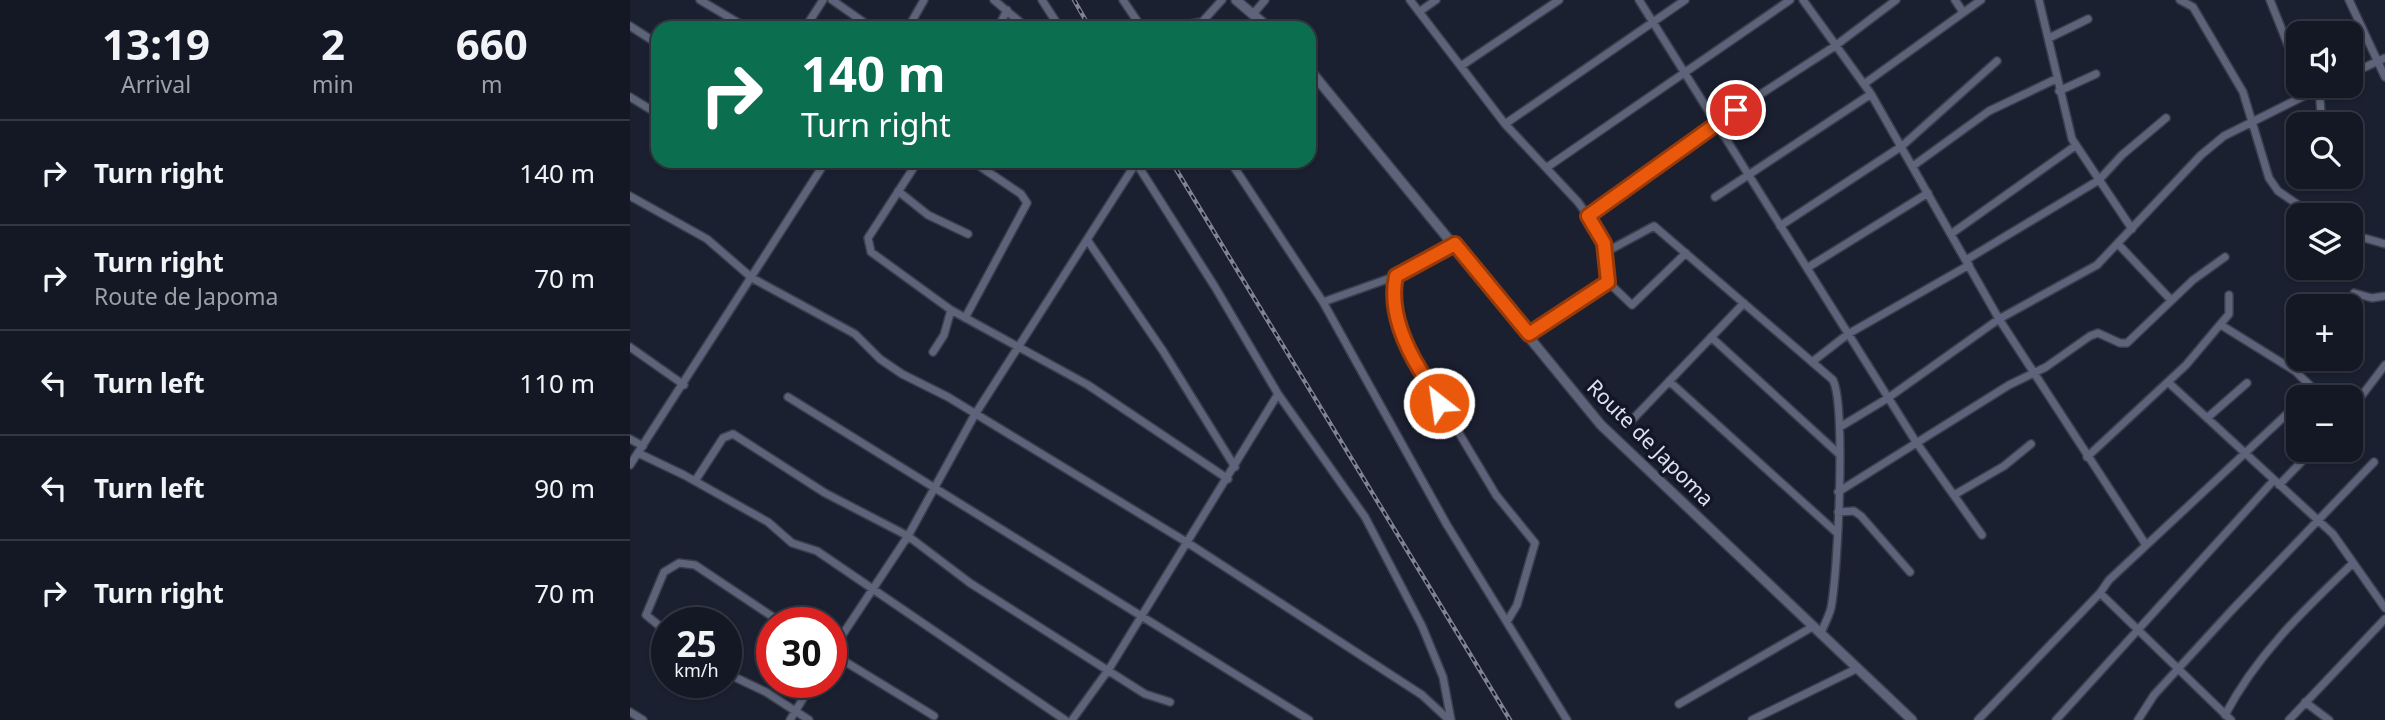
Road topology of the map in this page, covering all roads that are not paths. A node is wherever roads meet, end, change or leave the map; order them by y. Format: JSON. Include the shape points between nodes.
{"nodes":[{"id":1,"x":700,"y":0,"type":"edge"},
{"id":2,"x":823,"y":0,"type":"edge"},
{"id":3,"x":832,"y":0,"type":"edge"},
{"id":4,"x":924,"y":0,"type":"edge"},
{"id":5,"x":994,"y":0,"type":"edge"},
{"id":6,"x":1042,"y":0,"type":"edge"},
{"id":7,"x":1123,"y":0,"type":"edge"},
{"id":8,"x":1222,"y":0,"type":"edge"},
{"id":9,"x":1236,"y":0,"type":"edge"},
{"id":10,"x":1265,"y":0,"type":"edge"},
{"id":11,"x":1410,"y":0,"type":"edge"},
{"id":12,"x":1436,"y":0,"type":"edge"},
{"id":13,"x":1559,"y":0,"type":"edge"},
{"id":14,"x":1639,"y":0,"type":"edge"},
{"id":15,"x":1685,"y":0,"type":"edge"},
{"id":16,"x":1790,"y":0,"type":"edge"},
{"id":17,"x":1803,"y":0,"type":"edge"},
{"id":18,"x":1896,"y":0,"type":"edge"},
{"id":19,"x":1955,"y":0,"type":"edge"},
{"id":20,"x":1980,"y":0,"type":"edge"},
{"id":21,"x":2039,"y":0,"type":"edge"},
{"id":22,"x":2180,"y":0,"type":"edge"},
{"id":23,"x":2270,"y":0,"type":"edge"},
{"id":24,"x":2349,"y":0,"type":"edge"},
{"id":25,"x":1007,"y":10,"type":"junction"},
{"id":26,"x":1419,"y":12,"type":"junction"},
{"id":27,"x":1963,"y":12,"type":"junction"},
{"id":28,"x":1254,"y":13,"type":"junction"},
{"id":29,"x":2088,"y":19,"type":"dead end"},
{"id":30,"x":735,"y":21,"type":"edge"},
{"id":31,"x":810,"y":21,"type":"edge"},
{"id":32,"x":862,"y":21,"type":"edge"},
{"id":33,"x":912,"y":21,"type":"edge"},
{"id":34,"x":1002,"y":21,"type":"edge"},
{"id":35,"x":1019,"y":21,"type":"edge"},
{"id":36,"x":1056,"y":21,"type":"edge"},
{"id":37,"x":1137,"y":21,"type":"edge"},
{"id":38,"x":1203,"y":21,"type":"edge"},
{"id":39,"x":1262,"y":21,"type":"edge"},
{"id":40,"x":1654,"y":23,"type":"junction"},
{"id":41,"x":630,"y":26,"type":"edge"},
{"id":42,"x":2049,"y":38,"type":"junction"},
{"id":43,"x":2286,"y":39,"type":"edge"},
{"id":44,"x":651,"y":40,"type":"edge"},
{"id":45,"x":1835,"y":46,"type":"junction"},
{"id":46,"x":2382,"y":60,"type":"edge"},
{"id":47,"x":1997,"y":61,"type":"dead end"},
{"id":48,"x":1461,"y":66,"type":"junction"},
{"id":49,"x":2363,"y":68,"type":"edge"},
{"id":50,"x":1685,"y":73,"type":"junction"},
{"id":51,"x":2096,"y":74,"type":"dead end"},
{"id":52,"x":1316,"y":77,"type":"edge"},
{"id":53,"x":2385,"y":77,"type":"edge"},
{"id":54,"x":2056,"y":79,"type":"junction"},
{"id":55,"x":1864,"y":84,"type":"junction"},
{"id":56,"x":2059,"y":91,"type":"junction"},
{"id":57,"x":1871,"y":94,"type":"junction"},
{"id":58,"x":630,"y":97,"type":"edge"},
{"id":59,"x":2291,"y":98,"type":"edge"},
{"id":60,"x":651,"y":110,"type":"edge"},
{"id":61,"x":2166,"y":118,"type":"dead end"},
{"id":62,"x":2251,"y":120,"type":"junction"},
{"id":63,"x":1716,"y":123,"type":"junction"},
{"id":64,"x":1505,"y":124,"type":"junction"},
{"id":65,"x":1902,"y":146,"type":"junction"},
{"id":66,"x":2075,"y":146,"type":"junction"},
{"id":67,"x":1913,"y":166,"type":"junction"},
{"id":68,"x":822,"y":168,"type":"edge"},
{"id":69,"x":913,"y":168,"type":"edge"},
{"id":70,"x":982,"y":168,"type":"edge"},
{"id":71,"x":1132,"y":168,"type":"edge"},
{"id":72,"x":1140,"y":168,"type":"edge"},
{"id":73,"x":1235,"y":168,"type":"edge"},
{"id":74,"x":1546,"y":168,"type":"junction"},
{"id":75,"x":1751,"y":175,"type":"junction"},
{"id":76,"x":2099,"y":180,"type":"junction"},
{"id":77,"x":898,"y":191,"type":"junction"},
{"id":78,"x":1928,"y":193,"type":"junction"},
{"id":79,"x":630,"y":196,"type":"edge"},
{"id":80,"x":1715,"y":197,"type":"dead end"},
{"id":81,"x":2296,"y":203,"type":"edge"},
{"id":82,"x":1588,"y":216,"type":"junction"},
{"id":83,"x":1780,"y":226,"type":"junction"},
{"id":84,"x":2132,"y":229,"type":"junction"},
{"id":85,"x":968,"y":234,"type":"dead end"},
{"id":86,"x":1951,"y":234,"type":"junction"},
{"id":87,"x":2363,"y":238,"type":"edge"},
{"id":88,"x":1088,"y":241,"type":"junction"},
{"id":89,"x":1455,"y":244,"type":"junction"},
{"id":90,"x":2385,"y":244,"type":"edge"},
{"id":91,"x":2119,"y":245,"type":"junction"},
{"id":92,"x":1604,"y":253,"type":"junction"},
{"id":93,"x":1686,"y":253,"type":"junction"},
{"id":94,"x":2225,"y":257,"type":"dead end"},
{"id":95,"x":1967,"y":263,"type":"junction"},
{"id":96,"x":1807,"y":268,"type":"junction"},
{"id":97,"x":1396,"y":276,"type":"junction"},
{"id":98,"x":752,"y":278,"type":"junction"},
{"id":99,"x":1608,"y":282,"type":"junction"},
{"id":100,"x":2354,"y":293,"type":"dead end"},
{"id":101,"x":2229,"y":295,"type":"dead end"},
{"id":102,"x":2385,"y":296,"type":"edge"},
{"id":103,"x":2171,"y":300,"type":"junction"},
{"id":104,"x":1323,"y":302,"type":"junction"},
{"id":105,"x":1744,"y":303,"type":"junction"},
{"id":106,"x":951,"y":310,"type":"junction"},
{"id":107,"x":965,"y":317,"type":"junction"},
{"id":108,"x":1999,"y":319,"type":"junction"},
{"id":109,"x":2221,"y":326,"type":"junction"},
{"id":110,"x":1529,"y":334,"type":"junction"},
{"id":111,"x":1848,"y":334,"type":"junction"},
{"id":112,"x":1711,"y":337,"type":"junction"},
{"id":113,"x":1019,"y":346,"type":"junction"},
{"id":114,"x":630,"y":347,"type":"edge"},
{"id":115,"x":933,"y":352,"type":"dead end"},
{"id":116,"x":1812,"y":362,"type":"junction"},
{"id":117,"x":2385,"y":365,"type":"edge"},
{"id":118,"x":2035,"y":372,"type":"junction"},
{"id":119,"x":1669,"y":381,"type":"junction"},
{"id":120,"x":2169,"y":383,"type":"junction"},
{"id":121,"x":2246,"y":383,"type":"dead end"},
{"id":122,"x":684,"y":385,"type":"junction"},
{"id":123,"x":2310,"y":385,"type":"edge"},
{"id":124,"x":1278,"y":394,"type":"junction"},
{"id":125,"x":2363,"y":394,"type":"edge"},
{"id":126,"x":788,"y":397,"type":"dead end"},
{"id":127,"x":1888,"y":398,"type":"junction"},
{"id":128,"x":2286,"y":415,"type":"edge"},
{"id":129,"x":974,"y":416,"type":"junction"},
{"id":130,"x":2207,"y":418,"type":"junction"},
{"id":131,"x":1633,"y":419,"type":"dead end"},
{"id":132,"x":1840,"y":427,"type":"junction"},
{"id":133,"x":630,"y":439,"type":"edge"},
{"id":134,"x":1916,"y":442,"type":"junction"},
{"id":135,"x":2031,"y":444,"type":"dead end"},
{"id":136,"x":640,"y":449,"type":"junction"},
{"id":137,"x":2245,"y":453,"type":"junction"},
{"id":138,"x":1839,"y":454,"type":"junction"},
{"id":139,"x":2087,"y":457,"type":"junction"},
{"id":140,"x":2300,"y":462,"type":"edge"},
{"id":141,"x":2374,"y":462,"type":"dead end"},
{"id":142,"x":630,"y":464,"type":"edge"},
{"id":143,"x":1235,"y":467,"type":"junction"},
{"id":144,"x":1228,"y":479,"type":"junction"},
{"id":145,"x":695,"y":481,"type":"junction"},
{"id":146,"x":2277,"y":482,"type":"junction"},
{"id":147,"x":933,"y":490,"type":"junction"},
{"id":148,"x":1838,"y":492,"type":"junction"},
{"id":149,"x":1954,"y":495,"type":"junction"},
{"id":150,"x":1838,"y":512,"type":"junction"},
{"id":151,"x":2318,"y":521,"type":"junction"},
{"id":152,"x":1837,"y":533,"type":"junction"},
{"id":153,"x":1982,"y":535,"type":"dead end"},
{"id":154,"x":908,"y":536,"type":"junction"},
{"id":155,"x":1188,"y":543,"type":"junction"},
{"id":156,"x":2146,"y":545,"type":"junction"},
{"id":157,"x":2353,"y":563,"type":"junction"},
{"id":158,"x":1910,"y":572,"type":"dead end"},
{"id":159,"x":874,"y":589,"type":"junction"},
{"id":160,"x":2100,"y":593,"type":"junction"},
{"id":161,"x":758,"y":607,"type":"edge"},
{"id":162,"x":2385,"y":608,"type":"edge"},
{"id":163,"x":1141,"y":617,"type":"junction"},
{"id":164,"x":651,"y":619,"type":"edge"},
{"id":165,"x":2385,"y":619,"type":"edge"},
{"id":166,"x":1508,"y":620,"type":"junction"},
{"id":167,"x":847,"y":629,"type":"edge"},
{"id":168,"x":1818,"y":630,"type":"junction"},
{"id":169,"x":2138,"y":630,"type":"junction"},
{"id":170,"x":847,"y":662,"type":"edge"},
{"id":171,"x":1858,"y":668,"type":"junction"},
{"id":172,"x":1109,"y":669,"type":"junction"},
{"id":173,"x":2179,"y":670,"type":"junction"},
{"id":174,"x":742,"y":681,"type":"edge"},
{"id":175,"x":803,"y":698,"type":"edge"},
{"id":176,"x":1170,"y":702,"type":"dead end"},
{"id":177,"x":2305,"y":702,"type":"junction"},
{"id":178,"x":1679,"y":704,"type":"dead end"},
{"id":179,"x":796,"y":710,"type":"junction"},
{"id":180,"x":630,"y":712,"type":"edge"},
{"id":181,"x":934,"y":716,"type":"dead end"},
{"id":182,"x":1906,"y":718,"type":"edge"},
{"id":183,"x":2228,"y":718,"type":"edge"},
{"id":184,"x":643,"y":720,"type":"edge"},
{"id":185,"x":790,"y":720,"type":"edge"},
{"id":186,"x":809,"y":720,"type":"edge"},
{"id":187,"x":1065,"y":720,"type":"edge"},
{"id":188,"x":1072,"y":720,"type":"edge"},
{"id":189,"x":1309,"y":720,"type":"edge"},
{"id":190,"x":1450,"y":720,"type":"edge"},
{"id":191,"x":1567,"y":720,"type":"edge"},
{"id":192,"x":1752,"y":720,"type":"edge"},
{"id":193,"x":1978,"y":720,"type":"edge"},
{"id":194,"x":2056,"y":720,"type":"edge"},
{"id":195,"x":2138,"y":720,"type":"edge"},
{"id":196,"x":2289,"y":720,"type":"edge"},
{"id":197,"x":2329,"y":720,"type":"edge"}],
"edges":[{"from":1,"to":30,"type":"street"},
{"from":2,"to":31,"type":"street"},
{"from":3,"to":32,"type":"street"},
{"from":4,"to":33,"type":"street"},
{"from":5,"to":25,"type":"street"},
{"from":6,"to":36,"type":"street"},
{"from":7,"to":37,"type":"street"},
{"from":8,"to":38,"type":"street"},
{"from":9,"to":28,"type":"street"},
{"from":10,"to":28,"type":"street"},
{"from":11,"to":26,"type":"street"},
{"from":12,"to":26,"type":"street"},
{"from":13,"to":48,"type":"street"},
{"from":14,"to":40,"type":"street"},
{"from":15,"to":40,"type":"street"},
{"from":16,"to":50,"type":"street"},
{"from":17,"to":45,"type":"street"},
{"from":18,"to":45,"type":"street"},
{"from":19,"to":27,"type":"street"},
{"from":20,"to":27,"type":"street"},
{"from":21,"to":42,"type":"street"},
{"from":22,"to":62,"type":"street","via":[[2193,7],[2241,86]]},
{"from":23,"to":43,"type":"street"},
{"from":24,"to":46,"type":"street"},
{"from":25,"to":34,"type":"street"},
{"from":25,"to":35,"type":"street"},
{"from":26,"to":48,"type":"street"},
{"from":27,"to":55,"type":"street"},
{"from":28,"to":39,"type":"street"},
{"from":29,"to":42,"type":"street"},
{"from":40,"to":50,"type":"street"},
{"from":40,"to":64,"type":"street"},
{"from":41,"to":44,"type":"street"},
{"from":42,"to":54,"type":"street"},
{"from":45,"to":55,"type":"street"},
{"from":45,"to":63,"type":"street"},
{"from":46,"to":49,"type":"street"},
{"from":46,"to":53,"type":"street"},
{"from":47,"to":65,"type":"street"},
{"from":48,"to":64,"type":"street"},
{"from":50,"to":63,"type":"street"},
{"from":50,"to":74,"type":"street"},
{"from":51,"to":56,"type":"street"},
{"from":52,"to":89,"type":"street","name":"Route de Japoma"},
{"from":54,"to":56,"type":"street"},
{"from":54,"to":67,"type":"street","via":[[1989,111]]},
{"from":55,"to":57,"type":"street"},
{"from":56,"to":66,"type":"street"},
{"from":57,"to":65,"type":"street"},
{"from":57,"to":75,"type":"street"},
{"from":58,"to":60,"type":"street"},
{"from":59,"to":62,"type":"street"},
{"from":61,"to":76,"type":"street"},
{"from":62,"to":81,"type":"street","via":[[2269,178]]},
{"from":62,"to":84,"type":"street","via":[[2201,155]]},
{"from":63,"to":75,"type":"street"},
{"from":63,"to":82,"type":"street"},
{"from":64,"to":74,"type":"street"},
{"from":65,"to":67,"type":"street"},
{"from":65,"to":83,"type":"street"},
{"from":66,"to":76,"type":"street"},
{"from":66,"to":86,"type":"street"},
{"from":67,"to":78,"type":"street"},
{"from":68,"to":98,"type":"street"},
{"from":69,"to":77,"type":"street"},
{"from":70,"to":107,"type":"street","via":[[1027,203]]},
{"from":71,"to":88,"type":"street"},
{"from":72,"to":124,"type":"street"},
{"from":73,"to":104,"type":"street"},
{"from":74,"to":82,"type":"street"},
{"from":75,"to":80,"type":"street"},
{"from":75,"to":83,"type":"street"},
{"from":76,"to":84,"type":"street"},
{"from":76,"to":95,"type":"street"},
{"from":77,"to":85,"type":"street","via":[[928,215]]},
{"from":77,"to":106,"type":"street","via":[[868,238],[871,251]]},
{"from":78,"to":86,"type":"street"},
{"from":78,"to":96,"type":"street"},
{"from":79,"to":98,"type":"street","via":[[708,239]]},
{"from":82,"to":92,"type":"street","via":[[1601,236]]},
{"from":83,"to":96,"type":"street"},
{"from":84,"to":91,"type":"street"},
{"from":86,"to":95,"type":"street"},
{"from":87,"to":90,"type":"street"},
{"from":88,"to":113,"type":"street"},
{"from":88,"to":143,"type":"street"},
{"from":89,"to":97,"type":"street"},
{"from":89,"to":110,"type":"street","name":"Route de Japoma"},
{"from":91,"to":103,"type":"street"},
{"from":91,"to":108,"type":"street","via":[[2097,265]]},
{"from":92,"to":93,"type":"street","via":[[1654,226]]},
{"from":92,"to":99,"type":"street"},
{"from":93,"to":99,"type":"street","via":[[1632,305]]},
{"from":93,"to":105,"type":"street"},
{"from":94,"to":103,"type":"street"},
{"from":95,"to":108,"type":"street"},
{"from":95,"to":111,"type":"street"},
{"from":96,"to":111,"type":"street"},
{"from":97,"to":104,"type":"street"},
{"from":97,"to":166,"type":"street","via":[[1393,303],[1410,351],[1496,495],[1535,543],[1517,605]]},
{"from":98,"to":122,"type":"street"},
{"from":98,"to":129,"type":"street","via":[[855,334],[880,359]]},
{"from":99,"to":110,"type":"street"},
{"from":100,"to":102,"type":"street"},
{"from":101,"to":109,"type":"street","via":[[2231,309]]},
{"from":103,"to":118,"type":"street","via":[[2127,343],[2098,333]]},
{"from":104,"to":166,"type":"street","via":[[1428,492]]},
{"from":105,"to":112,"type":"street"},
{"from":105,"to":116,"type":"street"},
{"from":106,"to":107,"type":"street"},
{"from":106,"to":115,"type":"street"},
{"from":107,"to":113,"type":"street"},
{"from":108,"to":118,"type":"street"},
{"from":108,"to":127,"type":"street"},
{"from":109,"to":120,"type":"street"},
{"from":109,"to":123,"type":"street","via":[[2295,371]]},
{"from":110,"to":168,"type":"street","name":"Route de Japoma","via":[[1601,425]]},
{"from":111,"to":116,"type":"street"},
{"from":111,"to":127,"type":"street"},
{"from":112,"to":119,"type":"street"},
{"from":112,"to":138,"type":"street"},
{"from":113,"to":129,"type":"street"},
{"from":113,"to":144,"type":"street","via":[[1088,385]]},
{"from":114,"to":122,"type":"street"},
{"from":116,"to":132,"type":"street","via":[[1836,387]]},
{"from":117,"to":125,"type":"street"},
{"from":118,"to":134,"type":"street"},
{"from":118,"to":139,"type":"street"},
{"from":119,"to":131,"type":"street"},
{"from":119,"to":152,"type":"street"},
{"from":120,"to":130,"type":"street"},
{"from":120,"to":139,"type":"street"},
{"from":121,"to":130,"type":"street"},
{"from":122,"to":136,"type":"street"},
{"from":124,"to":143,"type":"street"},
{"from":124,"to":190,"type":"street","via":[[1365,517],[1402,585],[1443,677]]},
{"from":126,"to":147,"type":"street"},
{"from":127,"to":132,"type":"street"},
{"from":127,"to":134,"type":"street"},
{"from":128,"to":137,"type":"street"},
{"from":129,"to":147,"type":"street"},
{"from":129,"to":155,"type":"street"},
{"from":130,"to":137,"type":"street"},
{"from":132,"to":138,"type":"street"},
{"from":133,"to":136,"type":"street"},
{"from":134,"to":148,"type":"street"},
{"from":134,"to":149,"type":"street"},
{"from":135,"to":149,"type":"street"},
{"from":136,"to":142,"type":"street"},
{"from":136,"to":145,"type":"street"},
{"from":137,"to":146,"type":"street"},
{"from":137,"to":156,"type":"street"},
{"from":138,"to":148,"type":"street"},
{"from":139,"to":156,"type":"street"},
{"from":140,"to":146,"type":"street"},
{"from":141,"to":151,"type":"street"},
{"from":143,"to":144,"type":"street"},
{"from":144,"to":155,"type":"street"},
{"from":145,"to":154,"type":"street","via":[[723,438],[733,434],[825,493]]},
{"from":145,"to":159,"type":"street"},
{"from":146,"to":151,"type":"street"},
{"from":146,"to":169,"type":"street"},
{"from":147,"to":154,"type":"street"},
{"from":147,"to":163,"type":"street"},
{"from":148,"to":150,"type":"street"},
{"from":149,"to":153,"type":"street"},
{"from":150,"to":152,"type":"street"},
{"from":150,"to":158,"type":"street","via":[[1854,511],[1861,516]]},
{"from":151,"to":157,"type":"street"},
{"from":151,"to":173,"type":"street"},
{"from":152,"to":168,"type":"street","via":[[1831,608]]},
{"from":154,"to":159,"type":"street"},
{"from":154,"to":172,"type":"street","via":[[970,583]]},
{"from":155,"to":163,"type":"street"},
{"from":155,"to":190,"type":"street","via":[[1422,695]]},
{"from":156,"to":160,"type":"street"},
{"from":157,"to":162,"type":"street"},
{"from":157,"to":183,"type":"street","via":[[2290,622],[2246,677]]},
{"from":159,"to":167,"type":"street"},
{"from":159,"to":187,"type":"street"},
{"from":160,"to":169,"type":"street"},
{"from":160,"to":193,"type":"street"},
{"from":161,"to":164,"type":"street","via":[[695,565],[679,563],[664,572],[646,615]]},
{"from":163,"to":172,"type":"street"},
{"from":163,"to":189,"type":"street"},
{"from":165,"to":177,"type":"street"},
{"from":166,"to":191,"type":"street"},
{"from":168,"to":171,"type":"street","name":"Route de Japoma"},
{"from":168,"to":178,"type":"street"},
{"from":169,"to":173,"type":"street"},
{"from":169,"to":194,"type":"street"},
{"from":170,"to":181,"type":"street"},
{"from":171,"to":182,"type":"street","name":"Route de Japoma"},
{"from":171,"to":192,"type":"street"},
{"from":172,"to":176,"type":"street","via":[[1145,694]]},
{"from":172,"to":188,"type":"street"},
{"from":173,"to":183,"type":"street"},
{"from":173,"to":195,"type":"street"},
{"from":174,"to":179,"type":"street"},
{"from":175,"to":179,"type":"street"},
{"from":177,"to":196,"type":"street"},
{"from":177,"to":197,"type":"street"},
{"from":179,"to":185,"type":"street"},
{"from":179,"to":186,"type":"street"},
{"from":180,"to":184,"type":"street"}]}
